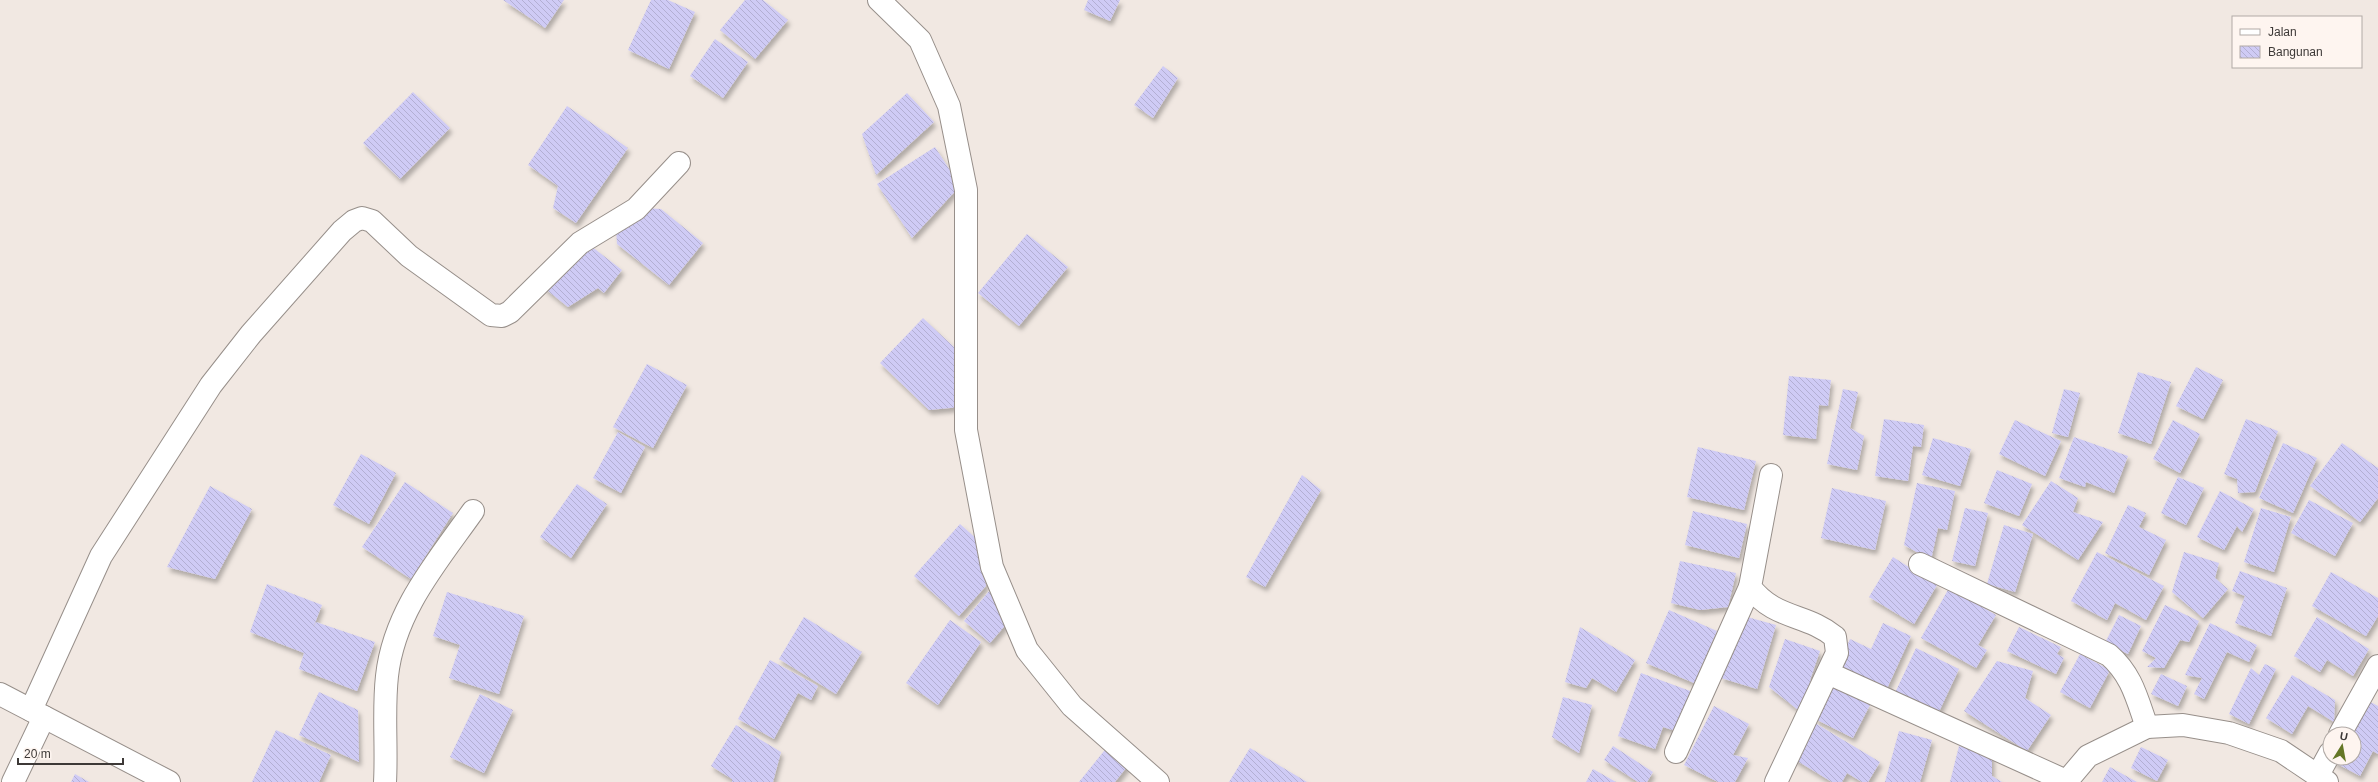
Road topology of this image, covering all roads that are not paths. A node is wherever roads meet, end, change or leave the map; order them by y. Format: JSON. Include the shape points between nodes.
{"nodes":[{"id":1,"x":879,"y":0,"type":"edge"},
{"id":2,"x":679,"y":163,"type":"dead end"},
{"id":3,"x":1771,"y":475,"type":"dead end"},
{"id":4,"x":473,"y":510,"type":"dead end"},
{"id":5,"x":1920,"y":564,"type":"dead end"},
{"id":6,"x":1750,"y":587,"type":"junction"},
{"id":7,"x":2378,"y":666,"type":"edge"},
{"id":8,"x":1828,"y":673,"type":"junction"},
{"id":9,"x":0,"y":694,"type":"edge"},
{"id":10,"x":38,"y":713,"type":"junction"},
{"id":11,"x":2344,"y":726,"type":"edge"},
{"id":12,"x":2147,"y":727,"type":"junction"},
{"id":13,"x":1676,"y":752,"type":"dead end"},
{"id":14,"x":2326,"y":766,"type":"edge"},
{"id":15,"x":2323,"y":779,"type":"edge"},
{"id":16,"x":12,"y":782,"type":"edge"},
{"id":17,"x":169,"y":782,"type":"edge"},
{"id":18,"x":385,"y":782,"type":"edge"},
{"id":19,"x":1158,"y":782,"type":"edge"},
{"id":20,"x":1776,"y":782,"type":"edge"},
{"id":21,"x":2066,"y":782,"type":"edge"}],
"edges":[{"from":1,"to":19,"type":"street","via":[[920,40],[950,106],[966,190],[966,430],[992,567],[1027,650],[1072,706]]},
{"from":2,"to":10,"type":"street","via":[[636,209],[580,243],[510,312],[502,316],[491,315],[409,256],[372,221],[362,218],[348,226],[251,334],[211,385],[101,556]]},
{"from":3,"to":6,"type":"street"},
{"from":4,"to":18,"type":"street","via":[[411,599],[393,642],[384,716]]},
{"from":5,"to":12,"type":"street","via":[[2108,655],[2122,666],[2132,683]]},
{"from":6,"to":8,"type":"street","via":[[1760,600],[1780,612],[1822,626],[1835,637],[1837,653]]},
{"from":6,"to":13,"type":"street"},
{"from":7,"to":11,"type":"street"},
{"from":8,"to":20,"type":"street"},
{"from":8,"to":21,"type":"street"},
{"from":9,"to":10,"type":"street"},
{"from":10,"to":16,"type":"street"},
{"from":10,"to":17,"type":"street"},
{"from":12,"to":15,"type":"street","via":[[2183,725],[2229,733],[2281,751]]},
{"from":12,"to":21,"type":"street","via":[[2088,756]]},
{"from":14,"to":15,"type":"street"}]}
